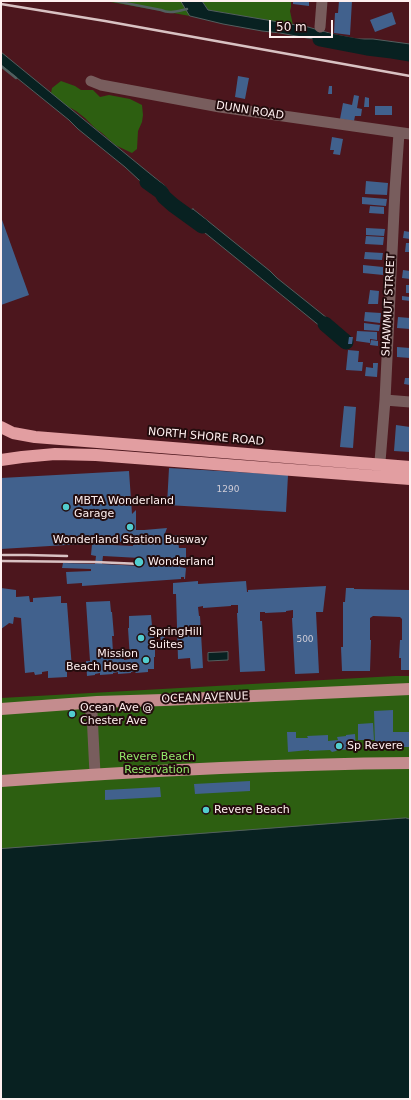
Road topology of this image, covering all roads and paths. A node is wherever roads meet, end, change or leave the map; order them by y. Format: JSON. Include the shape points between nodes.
{"nodes":[{"id":1,"x":322,"y":1,"type":"edge"},
{"id":2,"x":320,"y":27,"type":"dead end"},
{"id":3,"x":91,"y":81,"type":"dead end"},
{"id":4,"x":405,"y":134,"type":"edge"},
{"id":5,"x":384,"y":400,"type":"junction"},
{"id":6,"x":410,"y":402,"type":"edge"},
{"id":7,"x":1,"y":427,"type":"edge"},
{"id":8,"x":1,"y":460,"type":"edge"},
{"id":9,"x":410,"y":467,"type":"edge"},
{"id":10,"x":380,"y":470,"type":"junction"},
{"id":11,"x":410,"y":479,"type":"edge"},
{"id":12,"x":410,"y":689,"type":"edge"},
{"id":13,"x":85,"y":703,"type":"junction"},
{"id":14,"x":1,"y":708,"type":"edge"},
{"id":15,"x":410,"y":764,"type":"edge"},
{"id":16,"x":95,"y":774,"type":"junction"},
{"id":17,"x":1,"y":781,"type":"edge"}],
"edges":[{"from":1,"to":2,"type":"street"},
{"from":3,"to":4,"type":"street","name":"DUNN ROAD","via":[[220,107]]},
{"from":4,"to":5,"type":"street","name":"SHAWMUT STREET","via":[[395,190]]},
{"from":5,"to":6,"type":"street"},
{"from":5,"to":10,"type":"street","name":"SHAWMUT STREET"},
{"from":7,"to":10,"type":"highway","name":"NORTH SHORE ROAD","via":[[13,433],[35,437]]},
{"from":8,"to":10,"type":"highway","name":"NORTH SHORE ROAD","via":[[56,454],[96,455]]},
{"from":9,"to":10,"type":"highway","name":"NORTH SHORE ROAD"},
{"from":10,"to":11,"type":"highway","name":"NORTH SHORE ROAD"},
{"from":12,"to":13,"type":"main road","name":"OCEAN AVENUE"},
{"from":13,"to":14,"type":"main road","name":"OCEAN AVENUE"},
{"from":13,"to":16,"type":"street","via":[[92,713]]},
{"from":15,"to":16,"type":"main road"},
{"from":16,"to":17,"type":"main road"}]}
